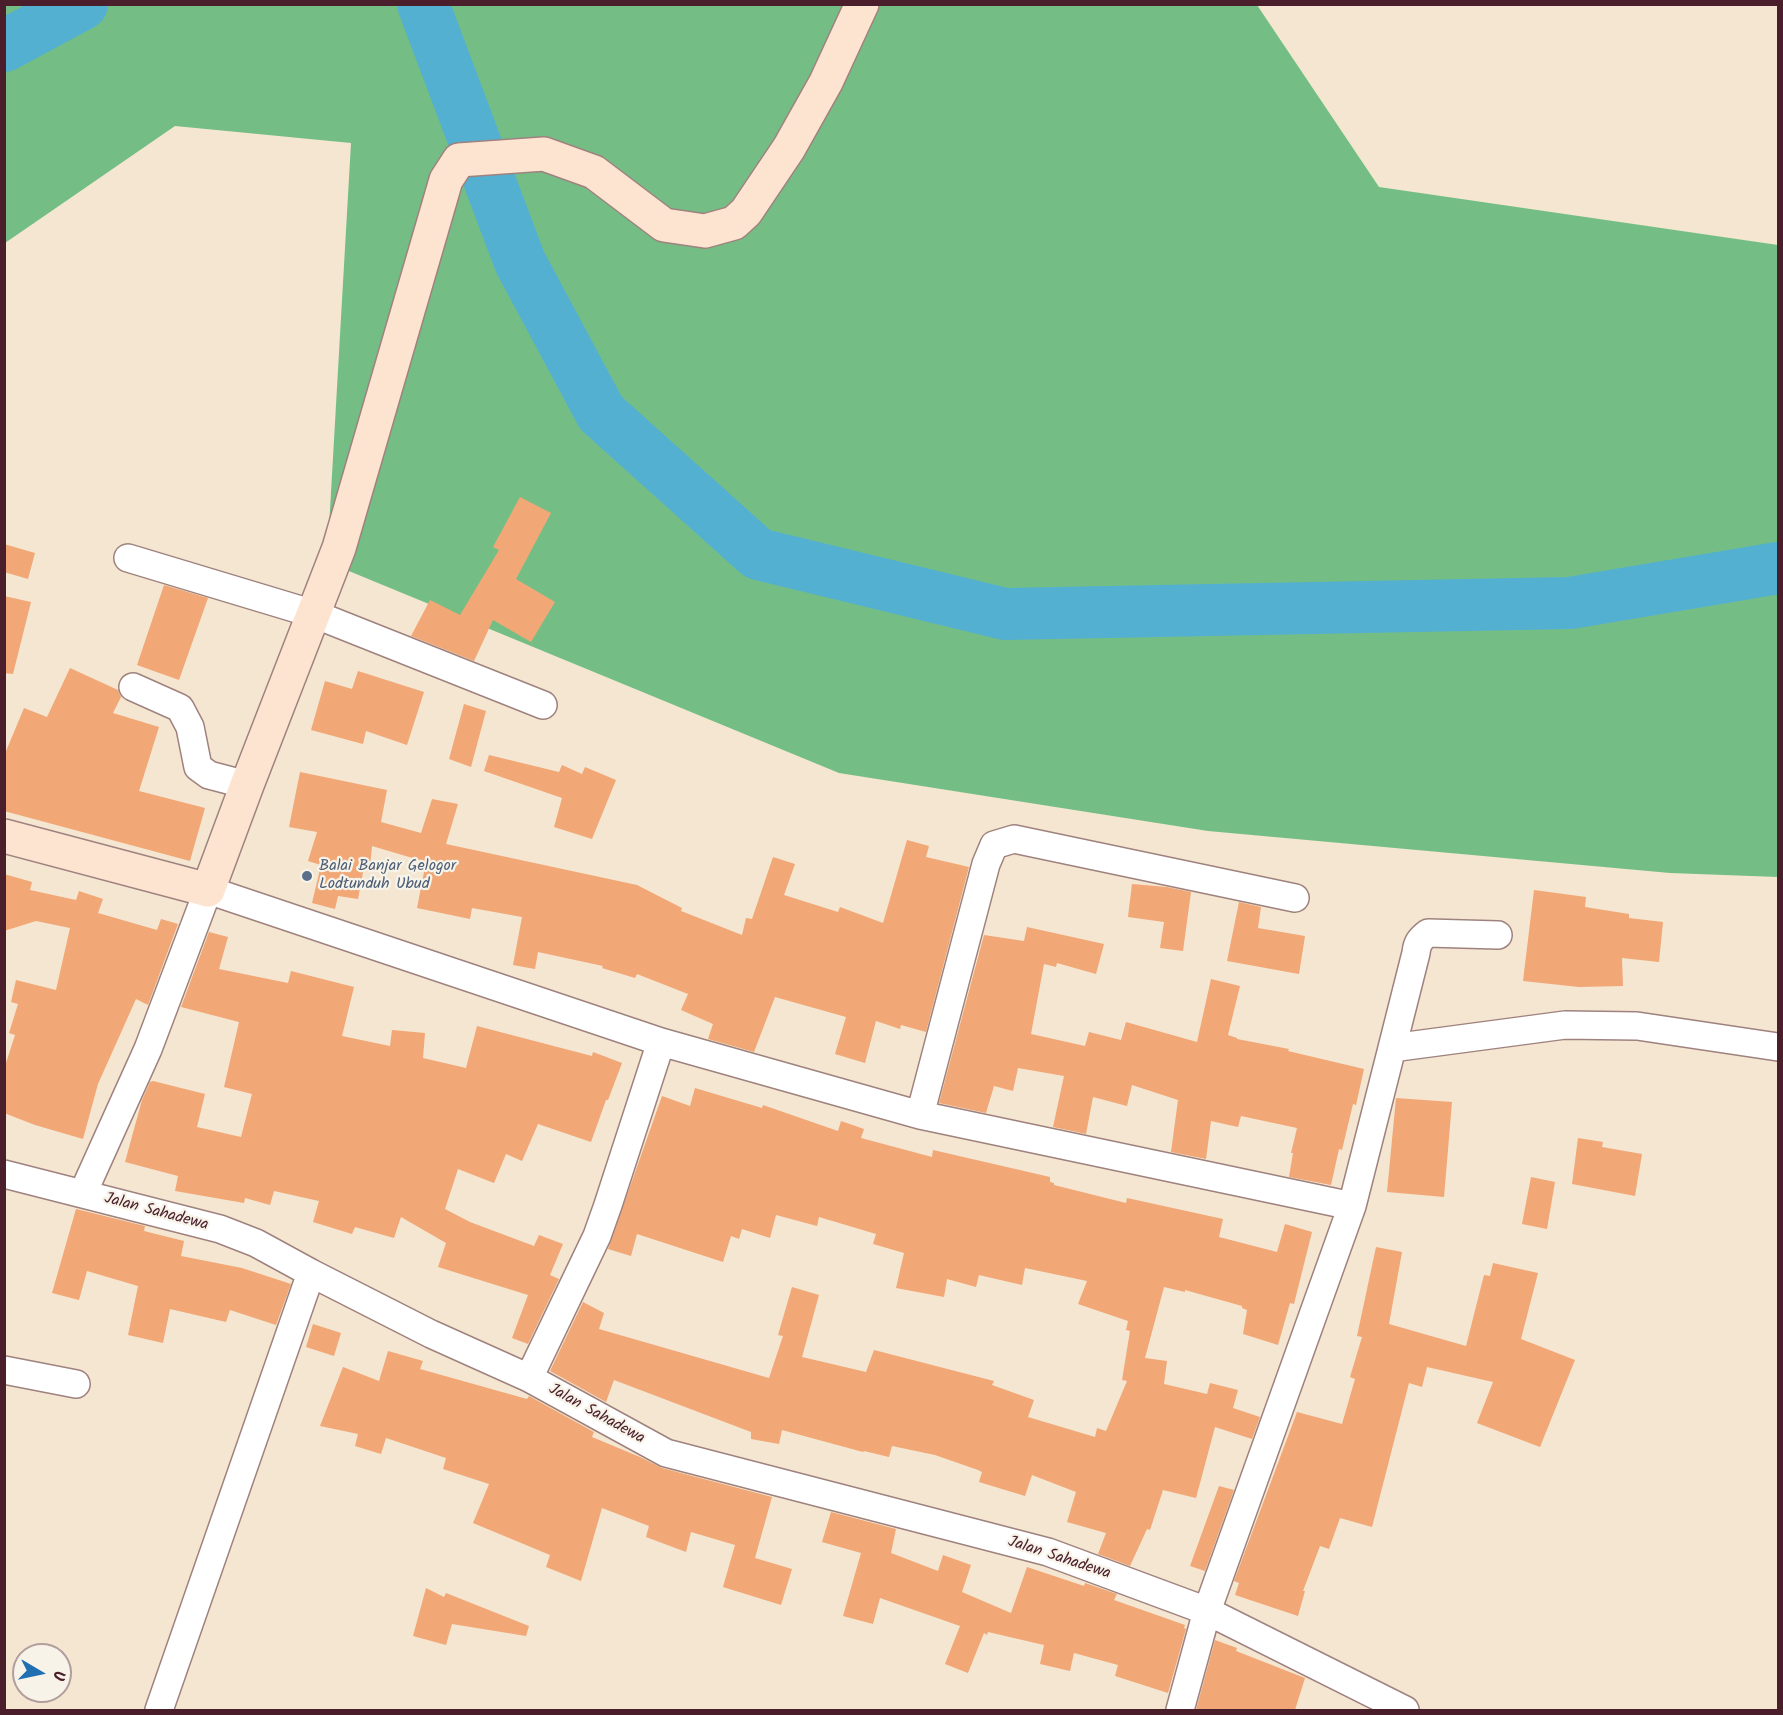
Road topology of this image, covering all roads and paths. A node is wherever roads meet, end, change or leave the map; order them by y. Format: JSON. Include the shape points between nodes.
{"nodes":[{"id":1,"x":862,"y":4,"type":"edge"},
{"id":2,"x":128,"y":558,"type":"dead end"},
{"id":3,"x":314,"y":614,"type":"junction"},
{"id":4,"x":133,"y":687,"type":"dead end"},
{"id":5,"x":543,"y":705,"type":"dead end"},
{"id":6,"x":247,"y":785,"type":"junction"},
{"id":7,"x":4,"y":836,"type":"edge"},
{"id":8,"x":208,"y":890,"type":"junction"},
{"id":9,"x":1295,"y":898,"type":"dead end"},
{"id":10,"x":1498,"y":935,"type":"dead end"},
{"id":11,"x":661,"y":1042,"type":"junction"},
{"id":12,"x":1779,"y":1047,"type":"edge"},
{"id":13,"x":1392,"y":1048,"type":"junction"},
{"id":14,"x":920,"y":1115,"type":"junction"},
{"id":15,"x":4,"y":1174,"type":"edge"},
{"id":16,"x":83,"y":1193,"type":"junction"},
{"id":17,"x":1352,"y":1206,"type":"junction"},
{"id":18,"x":310,"y":1273,"type":"junction"},
{"id":19,"x":4,"y":1370,"type":"edge"},
{"id":20,"x":529,"y":1378,"type":"junction"},
{"id":21,"x":76,"y":1384,"type":"dead end"},
{"id":22,"x":1207,"y":1611,"type":"junction"},
{"id":23,"x":159,"y":1710,"type":"edge"},
{"id":24,"x":1180,"y":1710,"type":"edge"},
{"id":25,"x":1405,"y":1710,"type":"edge"}],
"edges":[{"from":1,"to":3,"type":"street","via":[[826,82],[789,148],[734,224],[705,231],[664,225],[594,172],[544,154],[459,160],[446,180],[339,548]]},
{"from":2,"to":3,"type":"street"},
{"from":3,"to":5,"type":"street"},
{"from":3,"to":6,"type":"street"},
{"from":4,"to":6,"type":"street","via":[[180,708],[190,727],[198,767],[209,775]]},
{"from":6,"to":8,"type":"street"},
{"from":7,"to":8,"type":"street"},
{"from":8,"to":11,"type":"street"},
{"from":8,"to":16,"type":"street","via":[[148,1049]]},
{"from":9,"to":14,"type":"street","via":[[1014,839],[994,845]]},
{"from":10,"to":13,"type":"street","via":[[1428,933],[1422,937]]},
{"from":11,"to":14,"type":"street"},
{"from":11,"to":20,"type":"street","via":[[597,1236]]},
{"from":12,"to":13,"type":"street","via":[[1637,1026],[1565,1025]]},
{"from":13,"to":17,"type":"street"},
{"from":14,"to":17,"type":"street"},
{"from":15,"to":16,"type":"street","name":"Jalan Sahadewa"},
{"from":16,"to":18,"type":"street","name":"Jalan Sahadewa","via":[[220,1229],[256,1243]]},
{"from":17,"to":22,"type":"street"},
{"from":18,"to":20,"type":"street","name":"Jalan Sahadewa"},
{"from":18,"to":23,"type":"street"},
{"from":19,"to":21,"type":"street"},
{"from":20,"to":22,"type":"street","name":"Jalan Sahadewa","via":[[666,1453],[1048,1552]]},
{"from":22,"to":24,"type":"street"},
{"from":22,"to":25,"type":"street","name":"Jalan Sahadewa"}]}
